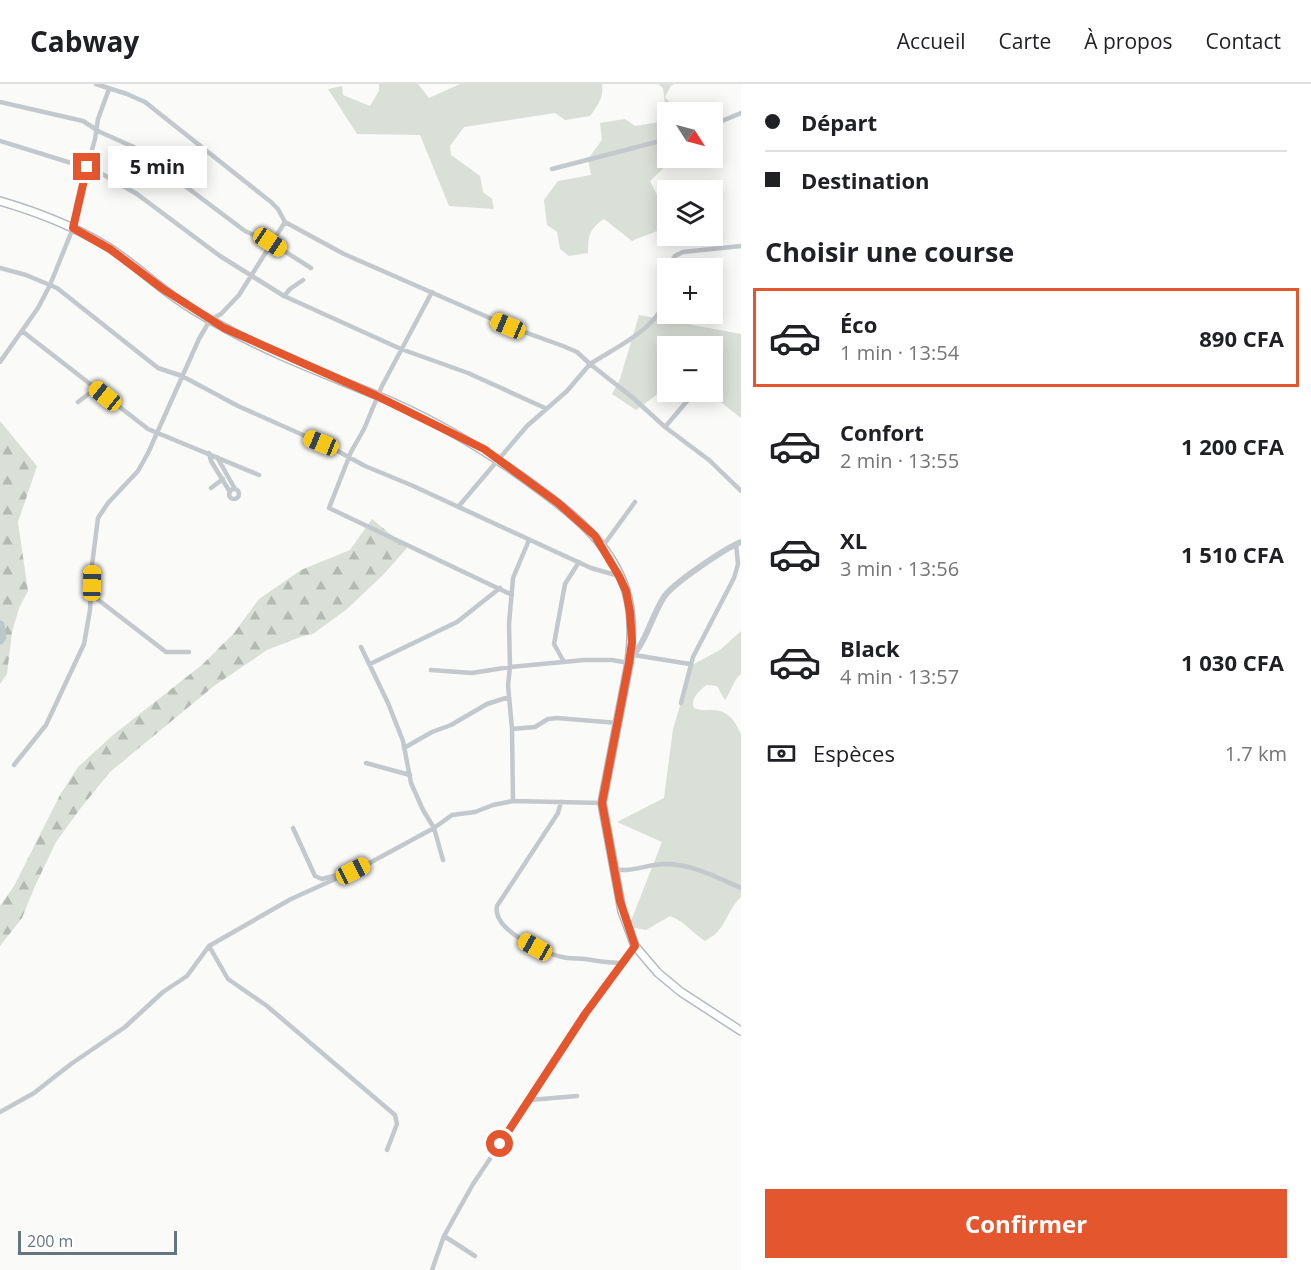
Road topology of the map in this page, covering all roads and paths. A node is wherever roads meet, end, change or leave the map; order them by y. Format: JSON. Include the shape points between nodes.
{"nodes":[{"id":1,"x":96,"y":84,"type":"edge"},
{"id":2,"x":109,"y":89,"type":"junction"},
{"id":3,"x":0,"y":102,"type":"edge"},
{"id":4,"x":741,"y":113,"type":"edge"},
{"id":5,"x":723,"y":120,"type":"edge"},
{"id":6,"x":96,"y":129,"type":"junction"},
{"id":7,"x":0,"y":141,"type":"edge"},
{"id":8,"x":657,"y":142,"type":"edge"},
{"id":9,"x":87,"y":167,"type":"junction"},
{"id":10,"x":552,"y":169,"type":"dead end"},
{"id":11,"x":0,"y":201,"type":"edge"},
{"id":12,"x":285,"y":222,"type":"junction"},
{"id":13,"x":73,"y":228,"type":"junction"},
{"id":14,"x":270,"y":242,"type":"junction"},
{"id":15,"x":741,"y":246,"type":"edge"},
{"id":16,"x":673,"y":258,"type":"edge"},
{"id":17,"x":0,"y":268,"type":"edge"},
{"id":18,"x":311,"y":268,"type":"dead end"},
{"id":19,"x":251,"y":276,"type":"junction"},
{"id":20,"x":303,"y":280,"type":"dead end"},
{"id":21,"x":50,"y":285,"type":"junction"},
{"id":22,"x":432,"y":292,"type":"junction"},
{"id":23,"x":284,"y":296,"type":"junction"},
{"id":24,"x":657,"y":313,"type":"edge"},
{"id":25,"x":210,"y":320,"type":"junction"},
{"id":26,"x":22,"y":331,"type":"junction"},
{"id":27,"x":401,"y":349,"type":"junction"},
{"id":28,"x":0,"y":362,"type":"edge"},
{"id":29,"x":590,"y":364,"type":"junction"},
{"id":30,"x":182,"y":376,"type":"junction"},
{"id":31,"x":95,"y":388,"type":"junction"},
{"id":32,"x":377,"y":396,"type":"junction"},
{"id":33,"x":78,"y":402,"type":"dead end"},
{"id":34,"x":686,"y":402,"type":"edge"},
{"id":35,"x":545,"y":408,"type":"junction"},
{"id":36,"x":665,"y":427,"type":"junction"},
{"id":37,"x":158,"y":433,"type":"junction"},
{"id":38,"x":209,"y":453,"type":"junction"},
{"id":39,"x":216,"y":456,"type":"junction"},
{"id":40,"x":350,"y":458,"type":"junction"},
{"id":41,"x":499,"y":460,"type":"junction"},
{"id":42,"x":259,"y":475,"type":"dead end"},
{"id":43,"x":223,"y":479,"type":"junction"},
{"id":44,"x":211,"y":488,"type":"dead end"},
{"id":45,"x":235,"y":489,"type":"junction"},
{"id":46,"x":741,"y":491,"type":"edge"},
{"id":47,"x":230,"y":492,"type":"junction"},
{"id":48,"x":635,"y":502,"type":"dead end"},
{"id":49,"x":458,"y":507,"type":"junction"},
{"id":50,"x":529,"y":540,"type":"junction"},
{"id":51,"x":739,"y":543,"type":"edge"},
{"id":52,"x":603,"y":546,"type":"junction"},
{"id":53,"x":579,"y":561,"type":"junction"},
{"id":54,"x":619,"y":576,"type":"junction"},
{"id":55,"x":500,"y":588,"type":"junction"},
{"id":56,"x":92,"y":595,"type":"junction"},
{"id":57,"x":512,"y":595,"type":"junction"},
{"id":58,"x":361,"y":647,"type":"dead end"},
{"id":59,"x":189,"y":652,"type":"dead end"},
{"id":60,"x":631,"y":659,"type":"junction"},
{"id":61,"x":564,"y":663,"type":"junction"},
{"id":62,"x":370,"y":664,"type":"junction"},
{"id":63,"x":690,"y":664,"type":"junction"},
{"id":64,"x":510,"y":667,"type":"junction"},
{"id":65,"x":431,"y":670,"type":"dead end"},
{"id":66,"x":509,"y":697,"type":"junction"},
{"id":67,"x":681,"y":703,"type":"dead end"},
{"id":68,"x":618,"y":723,"type":"junction"},
{"id":69,"x":512,"y":729,"type":"junction"},
{"id":70,"x":404,"y":747,"type":"junction"},
{"id":71,"x":366,"y":763,"type":"dead end"},
{"id":72,"x":14,"y":765,"type":"dead end"},
{"id":73,"x":410,"y":775,"type":"junction"},
{"id":74,"x":513,"y":801,"type":"junction"},
{"id":75,"x":561,"y":802,"type":"junction"},
{"id":76,"x":602,"y":803,"type":"junction"},
{"id":77,"x":293,"y":828,"type":"dead end"},
{"id":78,"x":434,"y":828,"type":"junction"},
{"id":79,"x":443,"y":860,"type":"dead end"},
{"id":80,"x":614,"y":869,"type":"junction"},
{"id":81,"x":353,"y":871,"type":"junction"},
{"id":82,"x":741,"y":888,"type":"edge"},
{"id":83,"x":209,"y":946,"type":"junction"},
{"id":84,"x":635,"y":946,"type":"junction"},
{"id":85,"x":622,"y":963,"type":"junction"},
{"id":86,"x":741,"y":1031,"type":"edge"},
{"id":87,"x":577,"y":1096,"type":"dead end"},
{"id":88,"x":529,"y":1100,"type":"junction"},
{"id":89,"x":0,"y":1112,"type":"edge"},
{"id":90,"x":387,"y":1150,"type":"dead end"},
{"id":91,"x":444,"y":1236,"type":"junction"},
{"id":92,"x":475,"y":1256,"type":"dead end"},
{"id":93,"x":432,"y":1270,"type":"edge"}],
"edges":[{"from":1,"to":2,"type":"street"},
{"from":2,"to":6,"type":"street"},
{"from":2,"to":12,"type":"street","via":[[145,102],[173,122],[271,202]]},
{"from":3,"to":6,"type":"street","via":[[83,121]]},
{"from":4,"to":5,"type":"street"},
{"from":6,"to":9,"type":"street"},
{"from":6,"to":14,"type":"street","via":[[152,157],[245,231]]},
{"from":7,"to":9,"type":"street"},
{"from":8,"to":10,"type":"street"},
{"from":9,"to":13,"type":"street"},
{"from":9,"to":19,"type":"street","via":[[137,194]]},
{"from":11,"to":13,"type":"main road"},
{"from":12,"to":14,"type":"street"},
{"from":12,"to":22,"type":"street","via":[[344,254]]},
{"from":13,"to":21,"type":"street"},
{"from":13,"to":25,"type":"main road","via":[[110,249]]},
{"from":14,"to":18,"type":"street"},
{"from":14,"to":19,"type":"street"},
{"from":15,"to":16,"type":"street","via":[[683,252]]},
{"from":17,"to":21,"type":"street"},
{"from":19,"to":23,"type":"street"},
{"from":19,"to":25,"type":"street","via":[[239,295]]},
{"from":20,"to":23,"type":"street"},
{"from":21,"to":26,"type":"street"},
{"from":21,"to":30,"type":"street","via":[[142,357],[158,368]]},
{"from":22,"to":27,"type":"street"},
{"from":22,"to":29,"type":"street","via":[[577,352]]},
{"from":23,"to":27,"type":"street"},
{"from":24,"to":29,"type":"street","via":[[643,330]]},
{"from":25,"to":30,"type":"street"},
{"from":25,"to":32,"type":"main road"},
{"from":26,"to":28,"type":"street"},
{"from":26,"to":31,"type":"street"},
{"from":27,"to":32,"type":"street"},
{"from":27,"to":35,"type":"street","via":[[468,373]]},
{"from":29,"to":35,"type":"street","via":[[567,391]]},
{"from":29,"to":36,"type":"street"},
{"from":30,"to":37,"type":"street"},
{"from":30,"to":40,"type":"street"},
{"from":31,"to":33,"type":"street"},
{"from":31,"to":37,"type":"street"},
{"from":32,"to":40,"type":"street"},
{"from":32,"to":41,"type":"main road","via":[[459,435]]},
{"from":34,"to":36,"type":"street"},
{"from":35,"to":41,"type":"street"},
{"from":36,"to":46,"type":"street","via":[[709,460]]},
{"from":37,"to":38,"type":"street"},
{"from":37,"to":56,"type":"street","via":[[138,471],[100,513]]},
{"from":38,"to":39,"type":"street"},
{"from":38,"to":43,"type":"street"},
{"from":39,"to":42,"type":"street"},
{"from":39,"to":45,"type":"street"},
{"from":40,"to":49,"type":"street"},
{"from":40,"to":55,"type":"street","via":[[329,508]]},
{"from":41,"to":49,"type":"street"},
{"from":41,"to":52,"type":"main road","via":[[569,512]]},
{"from":43,"to":44,"type":"street"},
{"from":43,"to":47,"type":"street"},
{"from":45,"to":47,"type":"street"},
{"from":45,"to":47,"type":"street","via":[[238,497],[232,498]]},
{"from":48,"to":52,"type":"street"},
{"from":49,"to":50,"type":"street"},
{"from":50,"to":53,"type":"street"},
{"from":50,"to":57,"type":"street","via":[[513,578]]},
{"from":51,"to":60,"type":"street","via":[[672,588]]},
{"from":51,"to":63,"type":"street","via":[[734,578]]},
{"from":52,"to":54,"type":"main road"},
{"from":53,"to":54,"type":"street"},
{"from":53,"to":61,"type":"street","via":[[565,584],[554,644]]},
{"from":54,"to":60,"type":"main road","via":[[630,612]]},
{"from":55,"to":57,"type":"street"},
{"from":55,"to":62,"type":"street","via":[[457,622]]},
{"from":56,"to":59,"type":"street","via":[[166,652]]},
{"from":56,"to":72,"type":"street","via":[[88,632],[77,663],[46,725]]},
{"from":57,"to":64,"type":"street"},
{"from":58,"to":62,"type":"street"},
{"from":60,"to":61,"type":"street"},
{"from":60,"to":63,"type":"street"},
{"from":60,"to":68,"type":"main road"},
{"from":61,"to":64,"type":"street"},
{"from":62,"to":70,"type":"street"},
{"from":63,"to":67,"type":"street"},
{"from":64,"to":65,"type":"street","via":[[472,673]]},
{"from":64,"to":66,"type":"street"},
{"from":66,"to":69,"type":"street"},
{"from":66,"to":70,"type":"street","via":[[487,704]]},
{"from":68,"to":69,"type":"street","via":[[557,718],[535,727]]},
{"from":68,"to":76,"type":"main road"},
{"from":69,"to":74,"type":"street"},
{"from":70,"to":73,"type":"street"},
{"from":71,"to":73,"type":"street"},
{"from":73,"to":78,"type":"street","via":[[415,794]]},
{"from":74,"to":75,"type":"street"},
{"from":74,"to":78,"type":"street","via":[[452,815]]},
{"from":75,"to":76,"type":"street"},
{"from":75,"to":85,"type":"street","via":[[558,813],[497,906],[498,915],[511,932],[560,957]]},
{"from":76,"to":80,"type":"main road"},
{"from":77,"to":81,"type":"street","via":[[312,873],[318,878]]},
{"from":78,"to":79,"type":"street"},
{"from":78,"to":81,"type":"street"},
{"from":80,"to":82,"type":"street","via":[[683,865]]},
{"from":80,"to":84,"type":"main road","via":[[622,911]]},
{"from":81,"to":83,"type":"street","via":[[291,899]]},
{"from":83,"to":89,"type":"street","via":[[187,975],[125,1027],[34,1093]]},
{"from":83,"to":90,"type":"street","via":[[228,979],[282,1018],[395,1115],[397,1124]]},
{"from":84,"to":85,"type":"street"},
{"from":84,"to":86,"type":"main road","via":[[669,983]]},
{"from":85,"to":88,"type":"street"},
{"from":87,"to":88,"type":"street"},
{"from":88,"to":91,"type":"street"},
{"from":91,"to":92,"type":"street"},
{"from":91,"to":93,"type":"street"}]}
